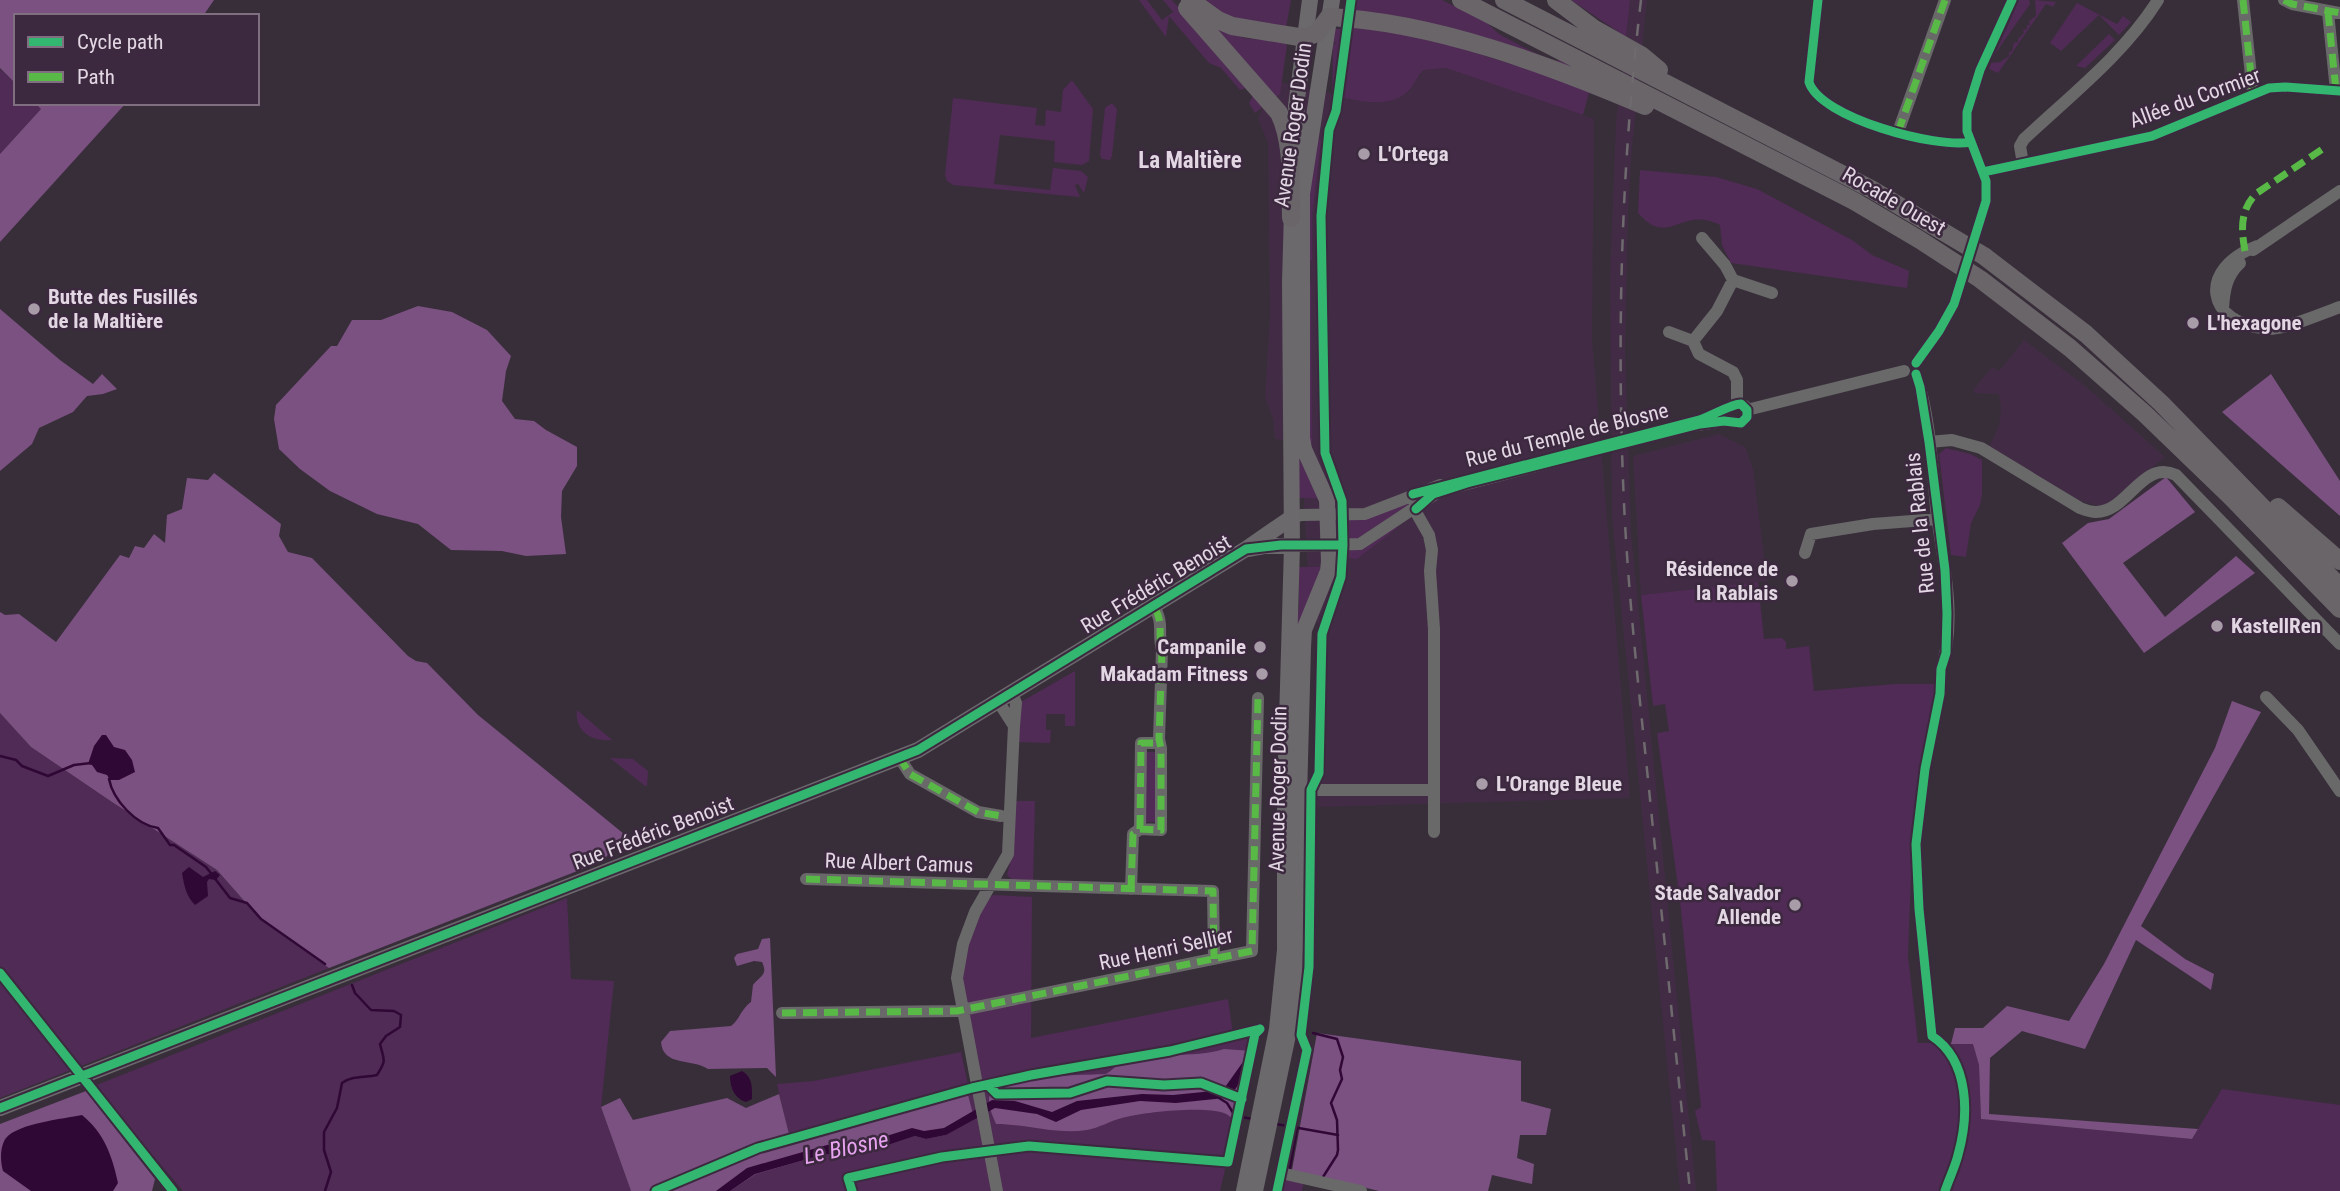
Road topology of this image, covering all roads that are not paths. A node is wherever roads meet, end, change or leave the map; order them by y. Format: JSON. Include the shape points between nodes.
{"nodes":[{"id":1,"x":1180,"y":0,"type":"edge"},
{"id":2,"x":1191,"y":0,"type":"edge"},
{"id":3,"x":1310,"y":0,"type":"edge"},
{"id":4,"x":1461,"y":0,"type":"edge"},
{"id":5,"x":1504,"y":0,"type":"edge"},
{"id":6,"x":1556,"y":0,"type":"edge"},
{"id":7,"x":1818,"y":0,"type":"edge"},
{"id":8,"x":1944,"y":0,"type":"edge"},
{"id":9,"x":2158,"y":0,"type":"edge"},
{"id":10,"x":2243,"y":0,"type":"edge"},
{"id":11,"x":2284,"y":0,"type":"edge"},
{"id":12,"x":2006,"y":2,"type":"edge"},
{"id":13,"x":1324,"y":8,"type":"edge"},
{"id":14,"x":2334,"y":13,"type":"edge"},
{"id":15,"x":1310,"y":36,"type":"junction"},
{"id":16,"x":1615,"y":48,"type":"junction"},
{"id":17,"x":1613,"y":86,"type":"junction"},
{"id":18,"x":2338,"y":91,"type":"edge"},
{"id":19,"x":2253,"y":94,"type":"junction"},
{"id":20,"x":1316,"y":108,"type":"junction"},
{"id":21,"x":1898,"y":132,"type":"junction"},
{"id":22,"x":1971,"y":142,"type":"junction"},
{"id":23,"x":2023,"y":164,"type":"junction"},
{"id":24,"x":1983,"y":172,"type":"junction"},
{"id":25,"x":2340,"y":191,"type":"edge"},
{"id":26,"x":1291,"y":218,"type":"junction"},
{"id":27,"x":1702,"y":238,"type":"dead end"},
{"id":28,"x":1733,"y":280,"type":"junction"},
{"id":29,"x":1772,"y":293,"type":"dead end"},
{"id":30,"x":2340,"y":307,"type":"edge"},
{"id":31,"x":1669,"y":332,"type":"dead end"},
{"id":32,"x":1693,"y":341,"type":"junction"},
{"id":33,"x":1912,"y":370,"type":"junction"},
{"id":34,"x":1736,"y":410,"type":"junction"},
{"id":35,"x":1929,"y":442,"type":"junction"},
{"id":36,"x":1594,"y":449,"type":"junction"},
{"id":37,"x":2217,"y":458,"type":"junction"},
{"id":38,"x":1413,"y":494,"type":"junction"},
{"id":39,"x":1416,"y":509,"type":"junction"},
{"id":40,"x":1328,"y":515,"type":"junction"},
{"id":41,"x":1291,"y":518,"type":"junction"},
{"id":42,"x":1938,"y":519,"type":"junction"},
{"id":43,"x":1328,"y":545,"type":"junction"},
{"id":44,"x":1292,"y":546,"type":"junction"},
{"id":45,"x":1246,"y":549,"type":"junction"},
{"id":46,"x":1805,"y":553,"type":"dead end"},
{"id":47,"x":2340,"y":561,"type":"edge"},
{"id":48,"x":2340,"y":587,"type":"edge"},
{"id":49,"x":1153,"y":605,"type":"junction"},
{"id":50,"x":2340,"y":609,"type":"edge"},
{"id":51,"x":2340,"y":644,"type":"edge"},
{"id":52,"x":1941,"y":669,"type":"dead end"},
{"id":53,"x":1005,"y":697,"type":"junction"},
{"id":54,"x":2266,"y":697,"type":"dead end"},
{"id":55,"x":1258,"y":698,"type":"dead end"},
{"id":56,"x":1160,"y":743,"type":"junction"},
{"id":57,"x":899,"y":757,"type":"junction"},
{"id":58,"x":1299,"y":790,"type":"junction"},
{"id":59,"x":1434,"y":790,"type":"junction"},
{"id":60,"x":2340,"y":791,"type":"edge"},
{"id":61,"x":1001,"y":816,"type":"dead end"},
{"id":62,"x":1140,"y":829,"type":"junction"},
{"id":63,"x":1434,"y":832,"type":"dead end"},
{"id":64,"x":806,"y":879,"type":"dead end"},
{"id":65,"x":992,"y":886,"type":"junction"},
{"id":66,"x":1132,"y":889,"type":"junction"},
{"id":67,"x":1214,"y":959,"type":"junction"},
{"id":68,"x":962,"y":1011,"type":"junction"},
{"id":69,"x":782,"y":1013,"type":"dead end"},
{"id":70,"x":1273,"y":1077,"type":"junction"},
{"id":71,"x":0,"y":1108,"type":"edge"},
{"id":72,"x":1258,"y":1154,"type":"junction"},
{"id":73,"x":1281,"y":1173,"type":"dead end"},
{"id":74,"x":997,"y":1191,"type":"edge"},
{"id":75,"x":1244,"y":1191,"type":"edge"},
{"id":76,"x":1255,"y":1191,"type":"edge"},
{"id":77,"x":1361,"y":1191,"type":"edge"}],
"edges":[{"from":1,"to":26,"type":"highway","via":[[1279,113],[1288,141]]},
{"from":2,"to":15,"type":"highway","via":[[1231,26]]},
{"from":3,"to":15,"type":"main road"},
{"from":4,"to":17,"type":"highway","name":"Rocade Ouest"},
{"from":5,"to":16,"type":"highway"},
{"from":6,"to":16,"type":"highway"},
{"from":7,"to":21,"type":"street","via":[[1811,90],[1849,116]]},
{"from":8,"to":21,"type":"street"},
{"from":9,"to":23,"type":"street","via":[[2119,49],[2024,139],[2020,146]]},
{"from":10,"to":19,"type":"street"},
{"from":11,"to":14,"type":"street"},
{"from":12,"to":22,"type":"street","via":[[1969,104]]},
{"from":13,"to":15,"type":"highway","via":[[1323,28]]},
{"from":13,"to":17,"type":"highway","via":[[1418,28]]},
{"from":13,"to":20,"type":"main road","name":"Avenue Roger Dodin"},
{"from":14,"to":18,"type":"street"},
{"from":15,"to":20,"type":"main road","via":[[1307,89]]},
{"from":15,"to":26,"type":"main road","name":"Avenue Roger Dodin","via":[[1296,106],[1301,149]]},
{"from":16,"to":37,"type":"highway","name":"Rocade Ouest","via":[[1656,66],[1670,84],[1871,189],[1984,256],[2086,334]]},
{"from":17,"to":50,"type":"highway","name":"Rocade Ouest","via":[[1691,117],[1854,201],[1980,279],[2070,348],[2145,414]]},
{"from":18,"to":19,"type":"street","name":"Allée du Cormier","via":[[2285,87]]},
{"from":19,"to":23,"type":"street","name":"Allée du Cormier","via":[[2152,136]]},
{"from":20,"to":40,"type":"main road","name":"Avenue Roger Dodin","via":[[1302,194],[1303,438],[1327,500]]},
{"from":21,"to":22,"type":"street","via":[[1951,144]]},
{"from":22,"to":24,"type":"street"},
{"from":23,"to":24,"type":"street"},
{"from":24,"to":33,"type":"street","via":[[1986,201],[1960,289],[1948,319]]},
{"from":25,"to":30,"type":"street","via":[[2239,254],[2218,276],[2216,296],[2223,310],[2261,328],[2273,329]]},
{"from":26,"to":41,"type":"main road","name":"Avenue Roger Dodin"},
{"from":27,"to":28,"type":"street"},
{"from":28,"to":29,"type":"street"},
{"from":28,"to":32,"type":"street","via":[[1717,311]]},
{"from":31,"to":32,"type":"street"},
{"from":32,"to":34,"type":"street","via":[[1699,354],[1733,372]]},
{"from":33,"to":34,"type":"street","name":"Rue du Temple de Blosne"},
{"from":33,"to":35,"type":"street","name":"Rue de la Rablais","via":[[1920,387]]},
{"from":34,"to":36,"type":"street","name":"Rue du Temple de Blosne","via":[[1700,424]]},
{"from":35,"to":42,"type":"street","name":"Rue de la Rablais"},
{"from":35,"to":51,"type":"street","via":[[1952,440],[1981,448],[2080,508],[2096,512],[2108,510],[2155,472],[2176,475]]},
{"from":36,"to":38,"type":"street","name":"Rue du Temple de Blosne"},
{"from":36,"to":39,"type":"street","name":"Rue du Temple de Blosne","via":[[1448,488]]},
{"from":37,"to":47,"type":"highway","via":[[2229,460]]},
{"from":37,"to":48,"type":"highway","name":"Rocade Ouest"},
{"from":38,"to":39,"type":"street"},
{"from":38,"to":40,"type":"street","name":"Rue du Temple de Blosne","via":[[1365,513]]},
{"from":39,"to":43,"type":"street","name":"Rue du Temple de Blosne","via":[[1360,544]]},
{"from":39,"to":59,"type":"street","via":[[1432,550]]},
{"from":40,"to":41,"type":"street","name":"Rue du Temple de Blosne"},
{"from":40,"to":43,"type":"main road","name":"Avenue Roger Dodin"},
{"from":41,"to":44,"type":"main road","name":"Avenue Roger Dodin"},
{"from":41,"to":45,"type":"main road","name":"Rue Frédéric Benoist"},
{"from":42,"to":46,"type":"street","via":[[1811,534]]},
{"from":42,"to":52,"type":"street","name":"Rue de la Rablais","via":[[1947,613]]},
{"from":43,"to":44,"type":"street","name":"Rue du Temple de Blosne"},
{"from":43,"to":58,"type":"main road","name":"Avenue Roger Dodin","via":[[1328,572],[1304,630]]},
{"from":44,"to":45,"type":"main road","name":"Rue Frédéric Benoist"},
{"from":44,"to":70,"type":"main road","name":"Avenue Roger Dodin","via":[[1285,950]]},
{"from":45,"to":49,"type":"main road","name":"Rue Frédéric Benoist"},
{"from":49,"to":53,"type":"main road","name":"Rue Frédéric Benoist"},
{"from":49,"to":56,"type":"street","via":[[1160,617],[1162,650]]},
{"from":53,"to":57,"type":"main road","name":"Rue Frédéric Benoist","via":[[933,742]]},
{"from":53,"to":65,"type":"street","via":[[1016,703],[1010,836],[1008,854]]},
{"from":54,"to":60,"type":"street","via":[[2298,730]]},
{"from":55,"to":67,"type":"street","name":"Rue Henri Sellier","via":[[1252,951]]},
{"from":56,"to":62,"type":"street","via":[[1141,743]]},
{"from":56,"to":62,"type":"street","via":[[1161,830]]},
{"from":57,"to":61,"type":"street","via":[[910,774],[978,812]]},
{"from":57,"to":71,"type":"main road","name":"Rue Frédéric Benoist"},
{"from":58,"to":59,"type":"street"},
{"from":58,"to":70,"type":"main road","name":"Avenue Roger Dodin","via":[[1294,986]]},
{"from":59,"to":63,"type":"street"},
{"from":62,"to":66,"type":"street","via":[[1133,834]]},
{"from":64,"to":65,"type":"street","name":"Rue Albert Camus"},
{"from":65,"to":66,"type":"street","name":"Rue Albert Camus"},
{"from":65,"to":68,"type":"street","via":[[975,912],[963,944],[957,978]]},
{"from":66,"to":67,"type":"street","name":"Rue Albert Camus","via":[[1213,891]]},
{"from":67,"to":68,"type":"street","name":"Rue Henri Sellier"},
{"from":68,"to":69,"type":"street","name":"Rue Henri Sellier"},
{"from":68,"to":74,"type":"street"},
{"from":70,"to":72,"type":"main road","name":"Avenue Roger Dodin"},
{"from":72,"to":75,"type":"main road","name":"Avenue Roger Dodin"},
{"from":72,"to":76,"type":"main road","name":"Avenue Roger Dodin"},
{"from":73,"to":77,"type":"street"}]}
